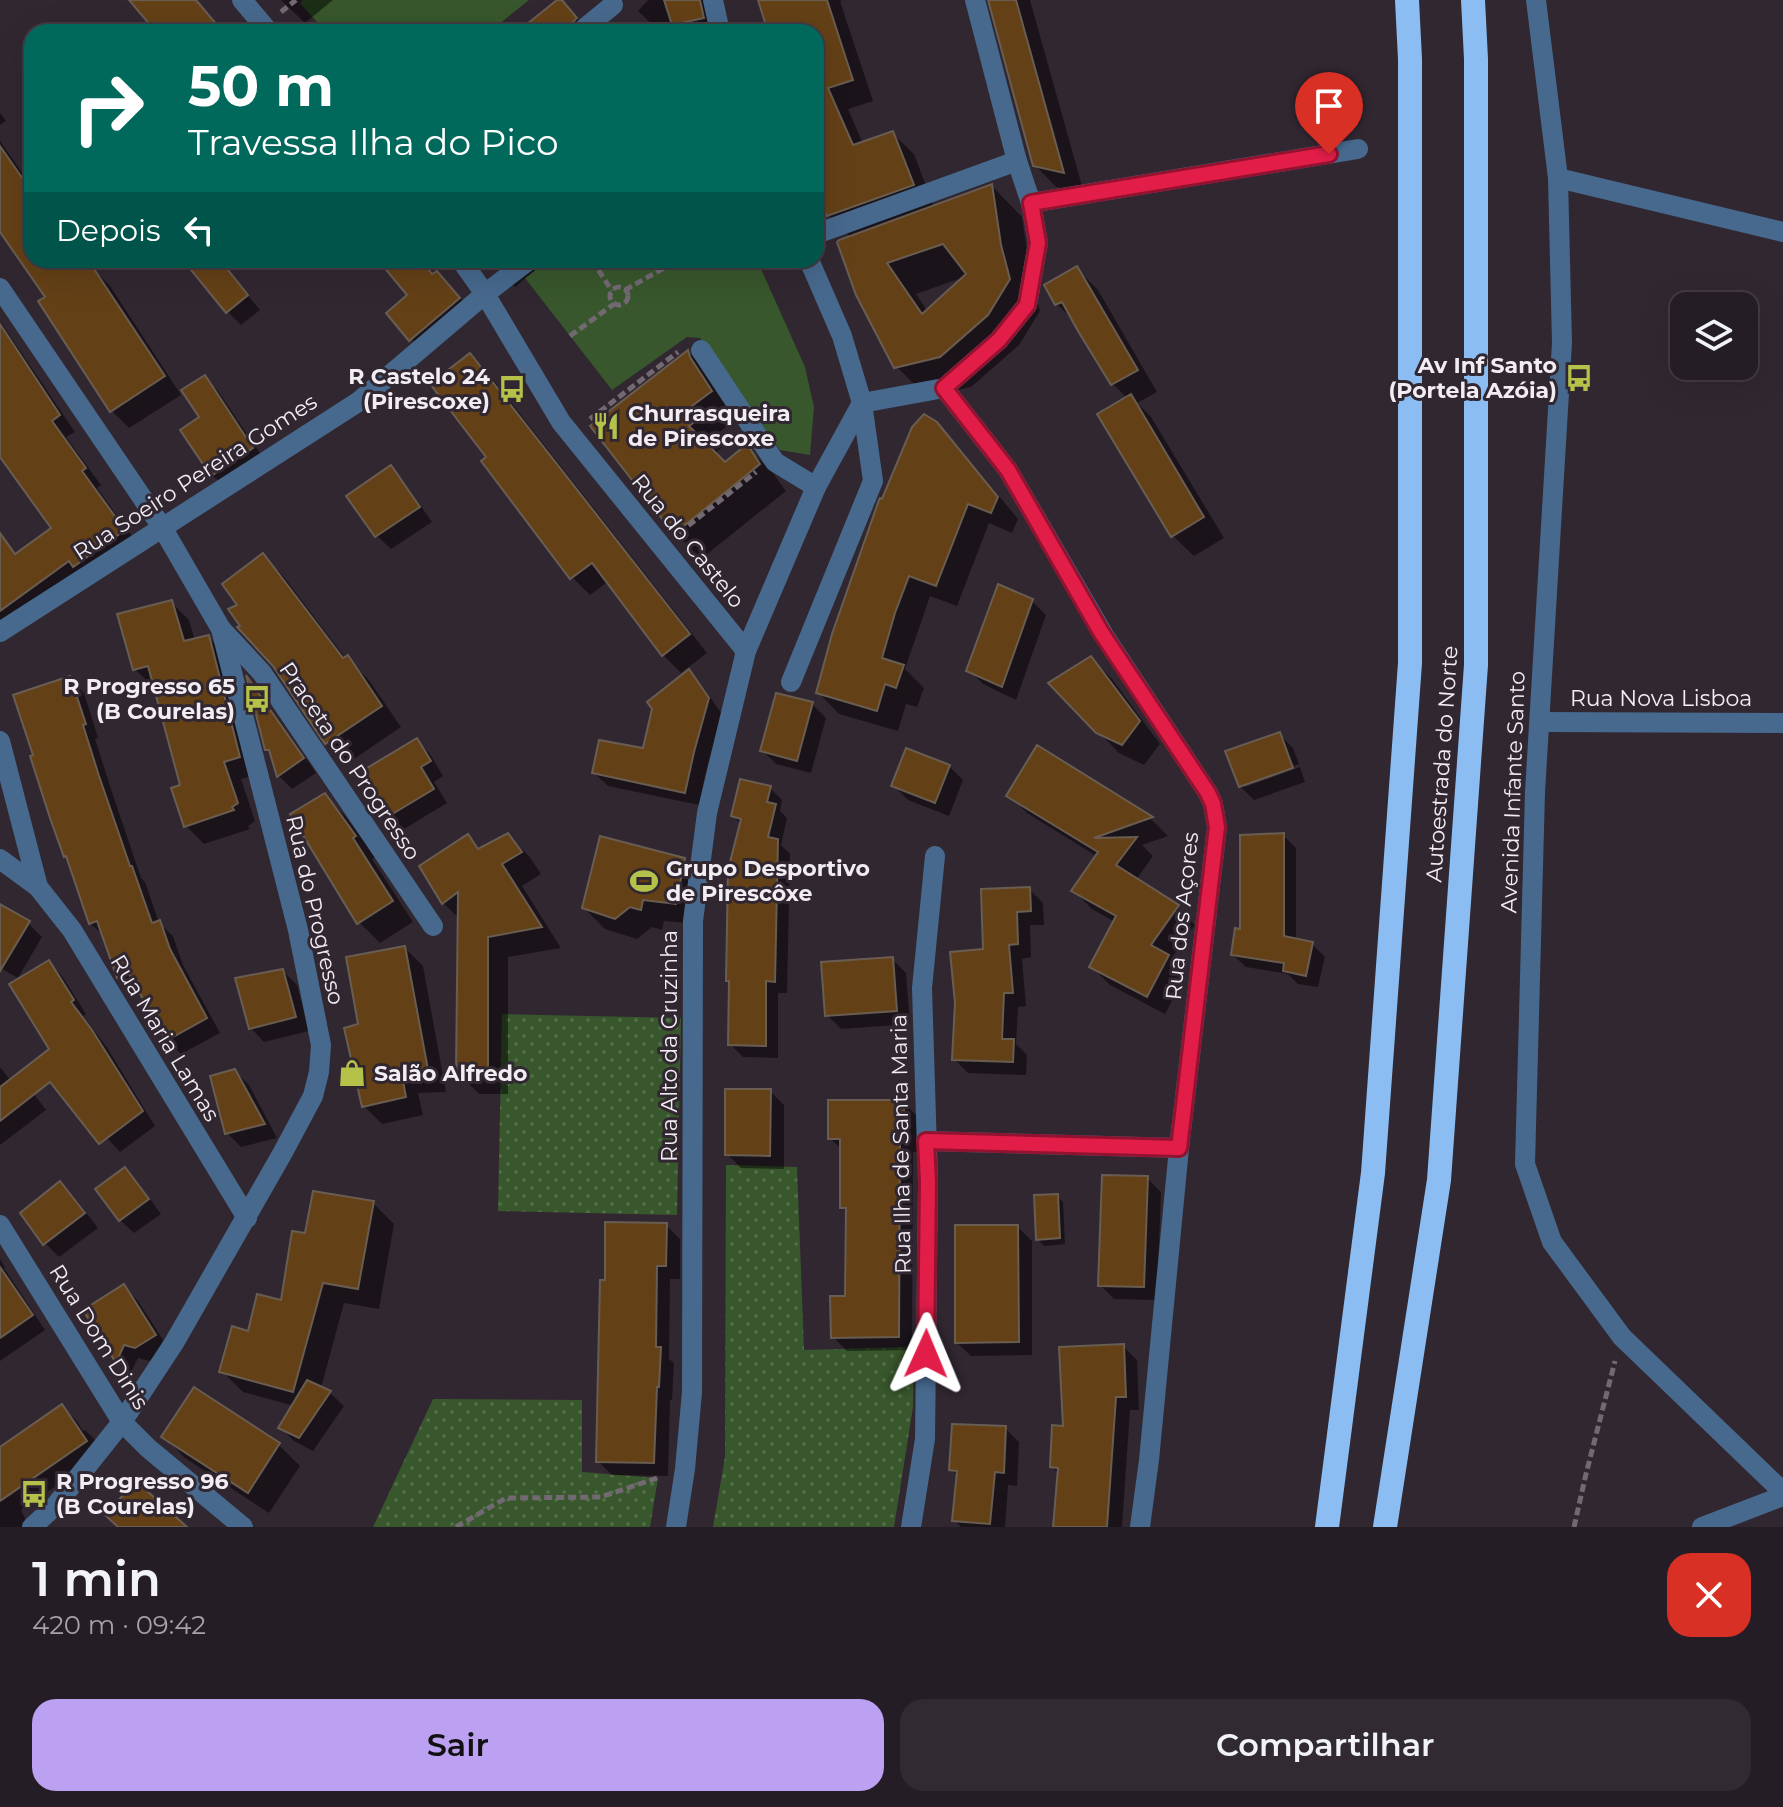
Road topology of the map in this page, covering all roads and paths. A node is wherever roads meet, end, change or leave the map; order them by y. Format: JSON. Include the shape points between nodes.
{"nodes":[{"id":1,"x":242,"y":0,"type":"edge"},
{"id":2,"x":713,"y":0,"type":"edge"},
{"id":3,"x":975,"y":0,"type":"edge"},
{"id":4,"x":1407,"y":0,"type":"edge"},
{"id":5,"x":1473,"y":0,"type":"edge"},
{"id":6,"x":1536,"y":0,"type":"edge"},
{"id":7,"x":613,"y":5,"type":"dead end"},
{"id":8,"x":262,"y":24,"type":"edge"},
{"id":9,"x":590,"y":24,"type":"edge"},
{"id":10,"x":718,"y":24,"type":"edge"},
{"id":11,"x":1358,"y":149,"type":"dead end"},
{"id":12,"x":1017,"y":161,"type":"junction"},
{"id":13,"x":1558,"y":178,"type":"junction"},
{"id":14,"x":1031,"y":203,"type":"junction"},
{"id":15,"x":824,"y":231,"type":"edge"},
{"id":16,"x":1783,"y":232,"type":"edge"},
{"id":17,"x":467,"y":268,"type":"edge"},
{"id":18,"x":519,"y":268,"type":"edge"},
{"id":19,"x":597,"y":268,"type":"edge"},
{"id":20,"x":664,"y":268,"type":"edge"},
{"id":21,"x":812,"y":268,"type":"edge"},
{"id":22,"x":0,"y":288,"type":"edge"},
{"id":23,"x":625,"y":290,"type":"junction"},
{"id":24,"x":612,"y":291,"type":"junction"},
{"id":25,"x":485,"y":294,"type":"junction"},
{"id":26,"x":614,"y":304,"type":"junction"},
{"id":27,"x":570,"y":336,"type":"dead end"},
{"id":28,"x":701,"y":350,"type":"joint"},
{"id":29,"x":944,"y":388,"type":"junction"},
{"id":30,"x":862,"y":403,"type":"junction"},
{"id":31,"x":571,"y":435,"type":"junction"},
{"id":32,"x":772,"y":459,"type":"junction"},
{"id":33,"x":816,"y":487,"type":"junction"},
{"id":34,"x":162,"y":527,"type":"junction"},
{"id":35,"x":662,"y":548,"type":"junction"},
{"id":36,"x":221,"y":629,"type":"junction"},
{"id":37,"x":0,"y":632,"type":"edge"},
{"id":38,"x":746,"y":651,"type":"junction"},
{"id":39,"x":791,"y":682,"type":"dead end"},
{"id":40,"x":1540,"y":722,"type":"junction"},
{"id":41,"x":1783,"y":725,"type":"edge"},
{"id":42,"x":0,"y":741,"type":"edge"},
{"id":43,"x":935,"y":856,"type":"dead end"},
{"id":44,"x":0,"y":859,"type":"edge"},
{"id":45,"x":38,"y":887,"type":"junction"},
{"id":46,"x":433,"y":926,"type":"dead end"},
{"id":47,"x":926,"y":1141,"type":"junction"},
{"id":48,"x":1179,"y":1148,"type":"junction"},
{"id":49,"x":247,"y":1218,"type":"junction"},
{"id":50,"x":0,"y":1225,"type":"edge"},
{"id":51,"x":1622,"y":1337,"type":"junction"},
{"id":52,"x":122,"y":1422,"type":"junction"},
{"id":53,"x":685,"y":1469,"type":"junction"},
{"id":54,"x":1783,"y":1494,"type":"edge"},
{"id":55,"x":32,"y":1527,"type":"edge"},
{"id":56,"x":243,"y":1527,"type":"edge"},
{"id":57,"x":456,"y":1527,"type":"edge"},
{"id":58,"x":676,"y":1527,"type":"edge"},
{"id":59,"x":911,"y":1527,"type":"edge"},
{"id":60,"x":1140,"y":1527,"type":"edge"},
{"id":61,"x":1327,"y":1527,"type":"edge"},
{"id":62,"x":1385,"y":1527,"type":"edge"},
{"id":63,"x":1574,"y":1527,"type":"edge"},
{"id":64,"x":1702,"y":1527,"type":"edge"}],
"edges":[{"from":1,"to":8,"type":"street"},
{"from":2,"to":10,"type":"street"},
{"from":3,"to":12,"type":"street"},
{"from":4,"to":61,"type":"highway","name":"Autoestrada do Norte","via":[[1410,663],[1373,1173]]},
{"from":5,"to":62,"type":"highway","name":"Autoestrada do Norte","via":[[1476,665],[1439,1180]]},
{"from":6,"to":13,"type":"street","name":"Avenida Infante Santo"},
{"from":7,"to":9,"type":"street"},
{"from":11,"to":14,"type":"street"},
{"from":12,"to":14,"type":"street"},
{"from":12,"to":15,"type":"street"},
{"from":13,"to":16,"type":"street"},
{"from":13,"to":40,"type":"street","name":"Avenida Infante Santo","via":[[1562,343]]},
{"from":14,"to":29,"type":"street","via":[[1038,243],[1027,305],[999,340]]},
{"from":17,"to":25,"type":"street","name":"Rua do Castelo"},
{"from":18,"to":25,"type":"street","name":"Rua Soeiro Pereira Gomes"},
{"from":19,"to":24,"type":"path"},
{"from":20,"to":23,"type":"path"},
{"from":21,"to":30,"type":"street","via":[[842,336]]},
{"from":22,"to":34,"type":"street","name":"Rua do Progresso"},
{"from":23,"to":24,"type":"path"},
{"from":23,"to":26,"type":"path","via":[[627,301]]},
{"from":24,"to":26,"type":"path"},
{"from":25,"to":31,"type":"street","name":"Rua do Castelo"},
{"from":25,"to":34,"type":"street","name":"Rua Soeiro Pereira Gomes","via":[[358,402]]},
{"from":26,"to":27,"type":"path"},
{"from":28,"to":31,"type":"path","via":[[687,345]]},
{"from":28,"to":32,"type":"street"},
{"from":29,"to":30,"type":"street"},
{"from":29,"to":48,"type":"street","name":"Rua dos Açores","via":[[1008,470],[1101,632],[1213,804],[1217,827]]},
{"from":30,"to":33,"type":"street","name":"Rua Alto da Cruzinha"},
{"from":30,"to":39,"type":"street","via":[[873,481]]},
{"from":31,"to":35,"type":"street","name":"Rua do Castelo"},
{"from":32,"to":33,"type":"street"},
{"from":32,"to":35,"type":"path"},
{"from":33,"to":38,"type":"street","name":"Rua Alto da Cruzinha"},
{"from":34,"to":36,"type":"street","name":"Rua do Progresso"},
{"from":34,"to":37,"type":"street","name":"Rua Soeiro Pereira Gomes"},
{"from":35,"to":38,"type":"street","name":"Rua do Castelo"},
{"from":36,"to":46,"type":"street","name":"Praceta do Progresso","via":[[262,673]]},
{"from":36,"to":49,"type":"street","name":"Rua do Progresso","via":[[298,930],[321,1045],[313,1096]]},
{"from":38,"to":53,"type":"street","name":"Rua Alto da Cruzinha","via":[[707,813],[693,921],[692,1377]]},
{"from":40,"to":41,"type":"street","name":"Rua Nova Lisboa"},
{"from":40,"to":51,"type":"street","name":"Avenida Infante Santo","via":[[1525,1164],[1552,1242]]},
{"from":42,"to":45,"type":"street"},
{"from":43,"to":47,"type":"street","name":"Rua Ilha de Santa Maria","via":[[922,988]]},
{"from":44,"to":45,"type":"street"},
{"from":45,"to":49,"type":"street","name":"Rua Maria Lamas","via":[[72,930]]},
{"from":47,"to":48,"type":"street"},
{"from":47,"to":59,"type":"street","name":"Rua Ilha de Santa Maria","via":[[925,1439]]},
{"from":48,"to":60,"type":"street","name":"Rua dos Açores"},
{"from":49,"to":52,"type":"street","name":"Rua do Progresso"},
{"from":50,"to":52,"type":"street","name":"Rua Dom Dinis"},
{"from":51,"to":54,"type":"street","name":"Avenida Infante Santo"},
{"from":51,"to":63,"type":"path"},
{"from":52,"to":55,"type":"street","name":"Rua do Progresso"},
{"from":52,"to":56,"type":"street","name":"Rua Dom Dinis"},
{"from":53,"to":57,"type":"path","via":[[601,1497],[506,1498]]},
{"from":53,"to":58,"type":"street","name":"Rua Alto da Cruzinha"},
{"from":54,"to":64,"type":"street"}]}
